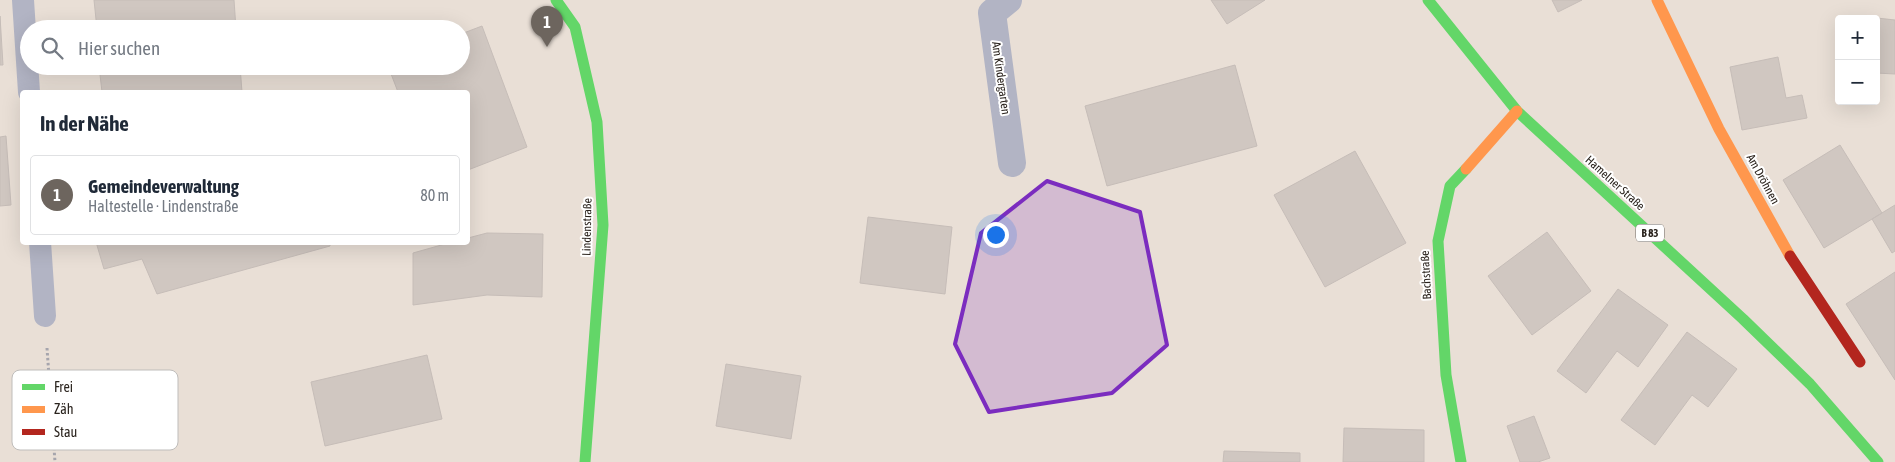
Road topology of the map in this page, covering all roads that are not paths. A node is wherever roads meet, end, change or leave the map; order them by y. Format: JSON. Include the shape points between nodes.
{"nodes":[{"id":1,"x":23,"y":0,"type":"edge"},
{"id":2,"x":556,"y":0,"type":"edge"},
{"id":3,"x":1008,"y":0,"type":"edge"},
{"id":4,"x":1428,"y":0,"type":"edge"},
{"id":5,"x":1656,"y":0,"type":"edge"},
{"id":6,"x":24,"y":20,"type":"edge"},
{"id":7,"x":28,"y":75,"type":"edge"},
{"id":8,"x":29,"y":90,"type":"edge"},
{"id":9,"x":1517,"y":111,"type":"junction"},
{"id":10,"x":1012,"y":164,"type":"dead end"},
{"id":11,"x":40,"y":245,"type":"edge"},
{"id":12,"x":45,"y":316,"type":"road end"},
{"id":13,"x":1860,"y":362,"type":"dead end"},
{"id":14,"x":585,"y":462,"type":"edge"},
{"id":15,"x":1461,"y":462,"type":"edge"},
{"id":16,"x":1878,"y":462,"type":"edge"}],
"edges":[{"from":1,"to":6,"type":"lane"},
{"from":2,"to":14,"type":"street","name":"Lindenstraße","via":[[575,27],[597,122],[603,225]]},
{"from":3,"to":10,"type":"street","name":"Am Kindergarten","via":[[992,13]]},
{"from":4,"to":9,"type":"street","name":"Hamelner Straße","number":"B 83"},
{"from":5,"to":13,"type":"street","name":"Am Dröhnen","via":[[1719,129],[1795,266]]},
{"from":7,"to":8,"type":"lane"},
{"from":9,"to":15,"type":"street","name":"Bachstraße","via":[[1450,186],[1438,241],[1446,375]]},
{"from":9,"to":16,"type":"street","name":"Hamelner Straße","number":"B 83","via":[[1744,318],[1810,384]]},
{"from":11,"to":12,"type":"lane"}]}
